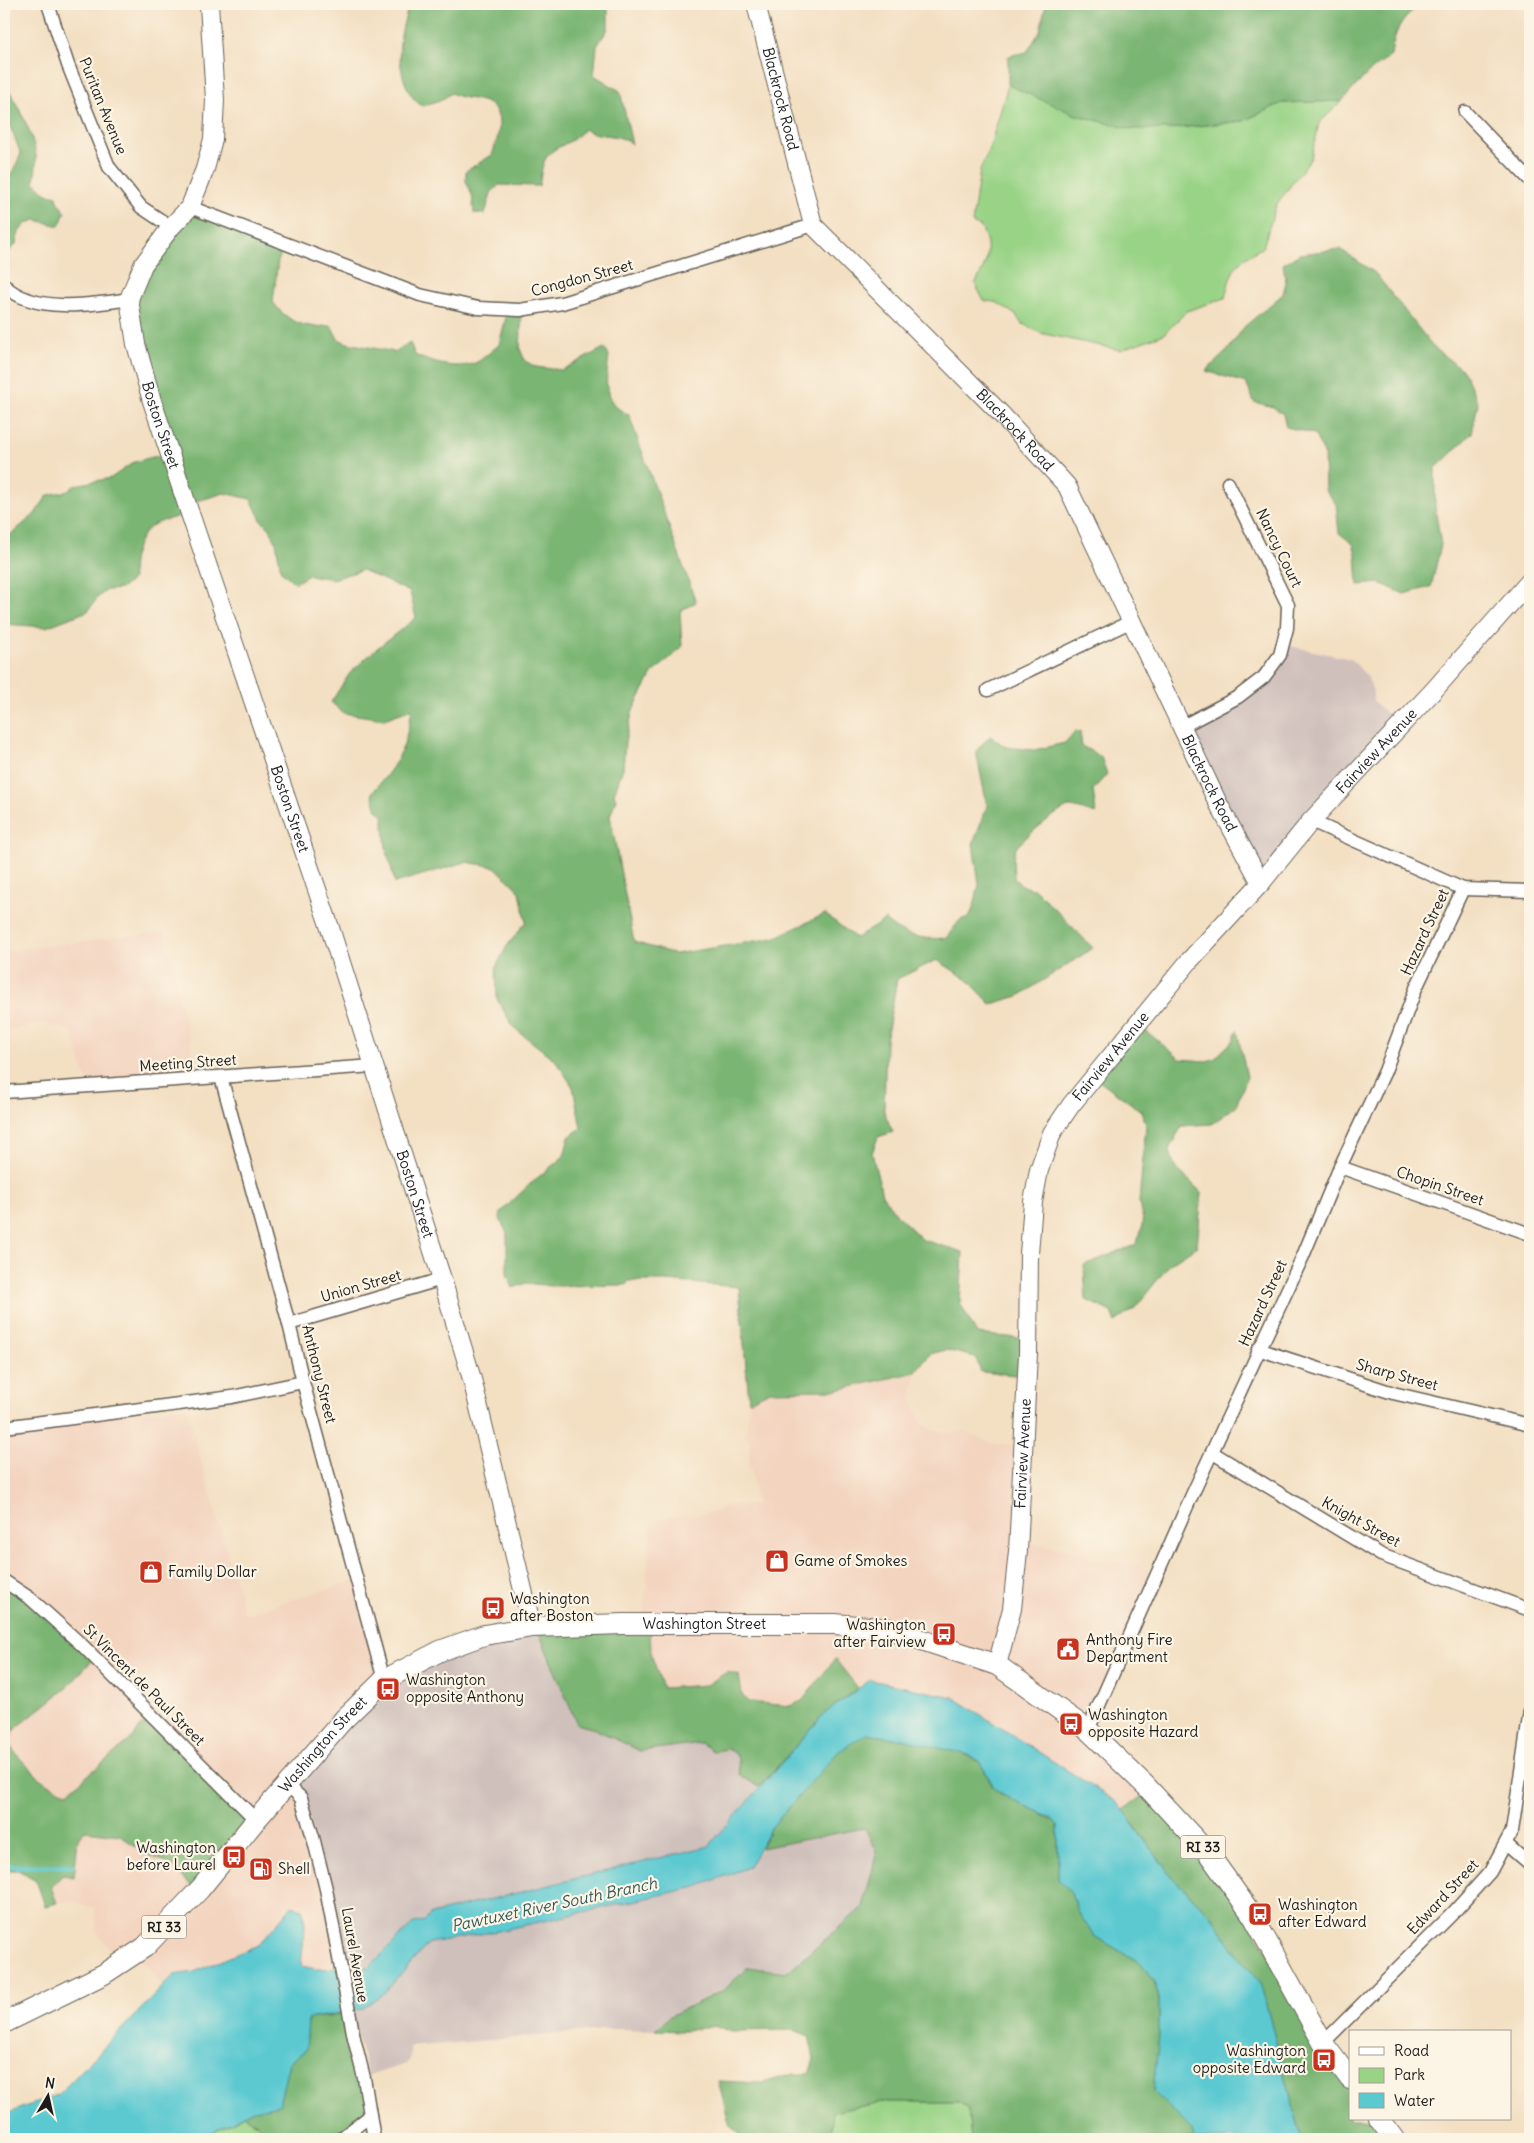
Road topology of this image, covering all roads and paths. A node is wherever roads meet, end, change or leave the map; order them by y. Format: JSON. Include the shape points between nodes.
{"nodes":[{"id":1,"x":48,"y":4,"type":"edge"},
{"id":2,"x":209,"y":4,"type":"edge"},
{"id":3,"x":756,"y":4,"type":"edge"},
{"id":4,"x":1465,"y":112,"type":"dead end"},
{"id":5,"x":1530,"y":180,"type":"edge"},
{"id":6,"x":190,"y":207,"type":"junction"},
{"id":7,"x":813,"y":225,"type":"junction"},
{"id":8,"x":171,"y":227,"type":"junction"},
{"id":9,"x":4,"y":285,"type":"edge"},
{"id":10,"x":129,"y":299,"type":"junction"},
{"id":11,"x":1228,"y":483,"type":"dead end"},
{"id":12,"x":1530,"y":581,"type":"edge"},
{"id":13,"x":1132,"y":621,"type":"junction"},
{"id":14,"x":988,"y":690,"type":"dead end"},
{"id":15,"x":1181,"y":727,"type":"junction"},
{"id":16,"x":1311,"y":821,"type":"junction"},
{"id":17,"x":1261,"y":883,"type":"junction"},
{"id":18,"x":1463,"y":889,"type":"junction"},
{"id":19,"x":1530,"y":892,"type":"edge"},
{"id":20,"x":374,"y":1066,"type":"junction"},
{"id":21,"x":221,"y":1077,"type":"junction"},
{"id":22,"x":4,"y":1092,"type":"edge"},
{"id":23,"x":1340,"y":1167,"type":"junction"},
{"id":24,"x":1530,"y":1234,"type":"edge"},
{"id":25,"x":442,"y":1279,"type":"junction"},
{"id":26,"x":290,"y":1324,"type":"junction"},
{"id":27,"x":1258,"y":1349,"type":"junction"},
{"id":28,"x":302,"y":1382,"type":"junction"},
{"id":29,"x":1530,"y":1425,"type":"edge"},
{"id":30,"x":4,"y":1426,"type":"edge"},
{"id":31,"x":1213,"y":1453,"type":"junction"},
{"id":32,"x":4,"y":1581,"type":"edge"},
{"id":33,"x":1530,"y":1610,"type":"edge"},
{"id":34,"x":532,"y":1627,"type":"junction"},
{"id":35,"x":997,"y":1665,"type":"junction"},
{"id":36,"x":384,"y":1680,"type":"junction"},
{"id":37,"x":1530,"y":1711,"type":"edge"},
{"id":38,"x":1088,"y":1730,"type":"junction"},
{"id":39,"x":287,"y":1784,"type":"junction"},
{"id":40,"x":256,"y":1820,"type":"junction"},
{"id":41,"x":1506,"y":1844,"type":"junction"},
{"id":42,"x":1530,"y":1865,"type":"edge"},
{"id":43,"x":4,"y":2023,"type":"edge"},
{"id":44,"x":1323,"y":2043,"type":"junction"},
{"id":45,"x":1349,"y":2079,"type":"edge"},
{"id":46,"x":370,"y":2116,"type":"junction"},
{"id":47,"x":1380,"y":2120,"type":"edge"},
{"id":48,"x":340,"y":2139,"type":"edge"},
{"id":49,"x":374,"y":2139,"type":"edge"},
{"id":50,"x":1394,"y":2139,"type":"edge"}],
"edges":[{"from":1,"to":8,"type":"street","name":"Puritan Avenue","via":[[68,65],[109,166],[141,207]]},
{"from":2,"to":6,"type":"street","via":[[215,100],[213,139]]},
{"from":3,"to":7,"type":"street","name":"Blackrock Road"},
{"from":4,"to":5,"type":"street"},
{"from":6,"to":7,"type":"street","name":"Congdon Street","via":[[420,295],[478,308],[520,310],[562,303]]},
{"from":6,"to":8,"type":"street"},
{"from":7,"to":13,"type":"street","name":"Blackrock Road","via":[[1000,413],[1066,486]]},
{"from":8,"to":10,"type":"street","via":[[143,265]]},
{"from":9,"to":10,"type":"street","via":[[11,292],[44,303],[76,307]]},
{"from":10,"to":20,"type":"street","name":"Boston Street","via":[[136,344],[152,401]]},
{"from":11,"to":15,"type":"street","name":"Nancy Court","via":[[1288,605],[1288,628],[1280,655],[1264,677],[1238,697]]},
{"from":12,"to":16,"type":"street","name":"Fairview Avenue","via":[[1434,690]]},
{"from":13,"to":14,"type":"street"},
{"from":13,"to":15,"type":"street","name":"Blackrock Road"},
{"from":15,"to":17,"type":"street","name":"Blackrock Road"},
{"from":16,"to":17,"type":"street","name":"Fairview Avenue"},
{"from":16,"to":18,"type":"street","name":"Hazard Street"},
{"from":17,"to":35,"type":"street","name":"Fairview Avenue","via":[[1190,960],[1071,1105],[1052,1133],[1039,1170],[1029,1254],[1028,1354],[1018,1551],[1012,1609]]},
{"from":18,"to":19,"type":"street","name":"Hazard Street"},
{"from":18,"to":23,"type":"street","name":"Hazard Street","via":[[1416,988],[1385,1071]]},
{"from":20,"to":21,"type":"street","name":"Meeting Street"},
{"from":20,"to":25,"type":"street","name":"Boston Street"},
{"from":21,"to":22,"type":"street","name":"Meeting Street"},
{"from":21,"to":26,"type":"street","name":"Anthony Street"},
{"from":23,"to":24,"type":"street","name":"Chopin Street"},
{"from":23,"to":27,"type":"street","name":"Hazard Street","via":[[1303,1256]]},
{"from":25,"to":26,"type":"street","name":"Union Street"},
{"from":25,"to":34,"type":"street","name":"Boston Street","via":[[472,1379]]},
{"from":26,"to":28,"type":"street","name":"Anthony Street"},
{"from":27,"to":29,"type":"street","name":"Sharp Street","via":[[1393,1393]]},
{"from":27,"to":31,"type":"street","name":"Hazard Street"},
{"from":28,"to":30,"type":"street","via":[[232,1397]]},
{"from":28,"to":36,"type":"street","name":"Anthony Street"},
{"from":31,"to":33,"type":"street","name":"Knight Street","via":[[1381,1555]]},
{"from":31,"to":38,"type":"street","name":"Hazard Street"},
{"from":32,"to":40,"type":"street","name":"St Vincent de Paul Street","via":[[83,1646]]},
{"from":34,"to":35,"type":"main road","name":"Washington Street","number":"RI 33","via":[[835,1624],[888,1628]]},
{"from":34,"to":36,"type":"main road","name":"Washington Street","number":"RI 33","via":[[484,1634],[440,1651]]},
{"from":35,"to":38,"type":"main road","name":"Washington Street","number":"RI 33"},
{"from":36,"to":39,"type":"main road","name":"Washington Street","number":"RI 33","via":[[344,1719]]},
{"from":37,"to":41,"type":"street","name":"Edward Street","via":[[1519,1795]]},
{"from":38,"to":44,"type":"main road","name":"Washington Street","number":"RI 33","via":[[1208,1853],[1252,1916]]},
{"from":39,"to":40,"type":"main road","name":"Washington Street","number":"RI 33"},
{"from":39,"to":46,"type":"street","name":"Laurel Avenue","via":[[301,1798],[314,1837]]},
{"from":40,"to":43,"type":"main road","name":"Washington Street","number":"RI 33","via":[[200,1889],[145,1947],[104,1974]]},
{"from":41,"to":42,"type":"street"},
{"from":41,"to":44,"type":"street","name":"Edward Street","via":[[1490,1872],[1453,1914]]},
{"from":44,"to":45,"type":"main road","name":"Washington Street","number":"RI 33"},
{"from":46,"to":48,"type":"street"},
{"from":46,"to":49,"type":"street","name":"Laurel Avenue"},
{"from":47,"to":50,"type":"main road"}]}
